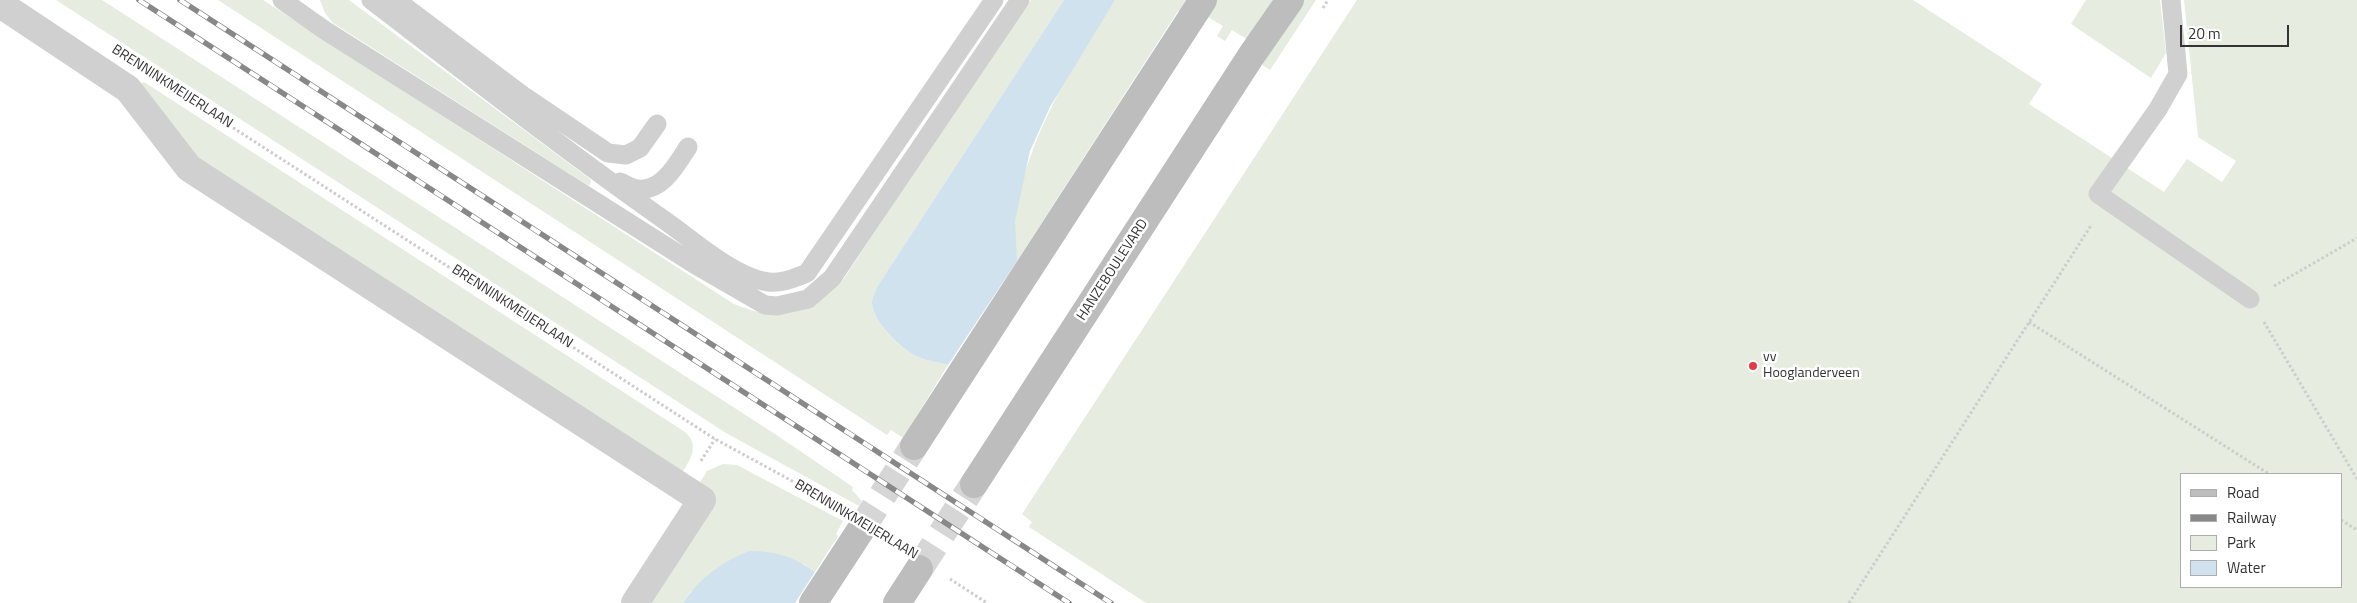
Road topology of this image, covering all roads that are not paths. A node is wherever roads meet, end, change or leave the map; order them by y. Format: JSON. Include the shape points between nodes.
{"nodes":[{"id":1,"x":282,"y":0,"type":"edge"},
{"id":2,"x":308,"y":0,"type":"edge"},
{"id":3,"x":371,"y":0,"type":"edge"},
{"id":4,"x":396,"y":0,"type":"edge"},
{"id":5,"x":994,"y":0,"type":"edge"},
{"id":6,"x":1020,"y":0,"type":"edge"},
{"id":7,"x":1290,"y":0,"type":"edge"},
{"id":8,"x":2171,"y":0,"type":"edge"},
{"id":9,"x":0,"y":4,"type":"edge"},
{"id":10,"x":1196,"y":9,"type":"edge"},
{"id":11,"x":323,"y":28,"type":"junction"},
{"id":12,"x":657,"y":124,"type":"dead end"},
{"id":13,"x":688,"y":147,"type":"dead end"},
{"id":14,"x":595,"y":172,"type":"junction"},
{"id":15,"x":2250,"y":299,"type":"road end"},
{"id":16,"x":914,"y":446,"type":"tunnel mouth"},
{"id":17,"x":974,"y":484,"type":"tunnel mouth"},
{"id":18,"x":853,"y":521,"type":"tunnel mouth"},
{"id":19,"x":919,"y":570,"type":"tunnel mouth"},
{"id":20,"x":636,"y":603,"type":"edge"},
{"id":21,"x":813,"y":603,"type":"edge"},
{"id":22,"x":898,"y":603,"type":"edge"}],
"edges":[{"from":1,"to":11,"type":"lane"},
{"from":2,"to":11,"type":"lane"},
{"from":3,"to":14,"type":"lane"},
{"from":4,"to":12,"type":"lane","via":[[525,97],[608,154],[626,155],[640,148]]},
{"from":5,"to":14,"type":"lane","via":[[807,273],[778,283],[762,281],[740,272]]},
{"from":6,"to":11,"type":"lane","via":[[832,278],[808,299],[777,306],[765,305],[694,264]]},
{"from":7,"to":17,"type":"main road","name":"HANZEBOULEVARD"},
{"from":8,"to":15,"type":"lane","via":[[2178,74],[2158,109],[2098,194]]},
{"from":9,"to":20,"type":"street","name":"BRENNINKMEIJERLAAN","via":[[128,89],[189,168],[702,500]]},
{"from":10,"to":16,"type":"main road"},
{"from":13,"to":14,"type":"lane","via":[[676,166],[651,188],[638,190]]},
{"from":18,"to":21,"type":"main road"},
{"from":19,"to":22,"type":"main road"}]}
